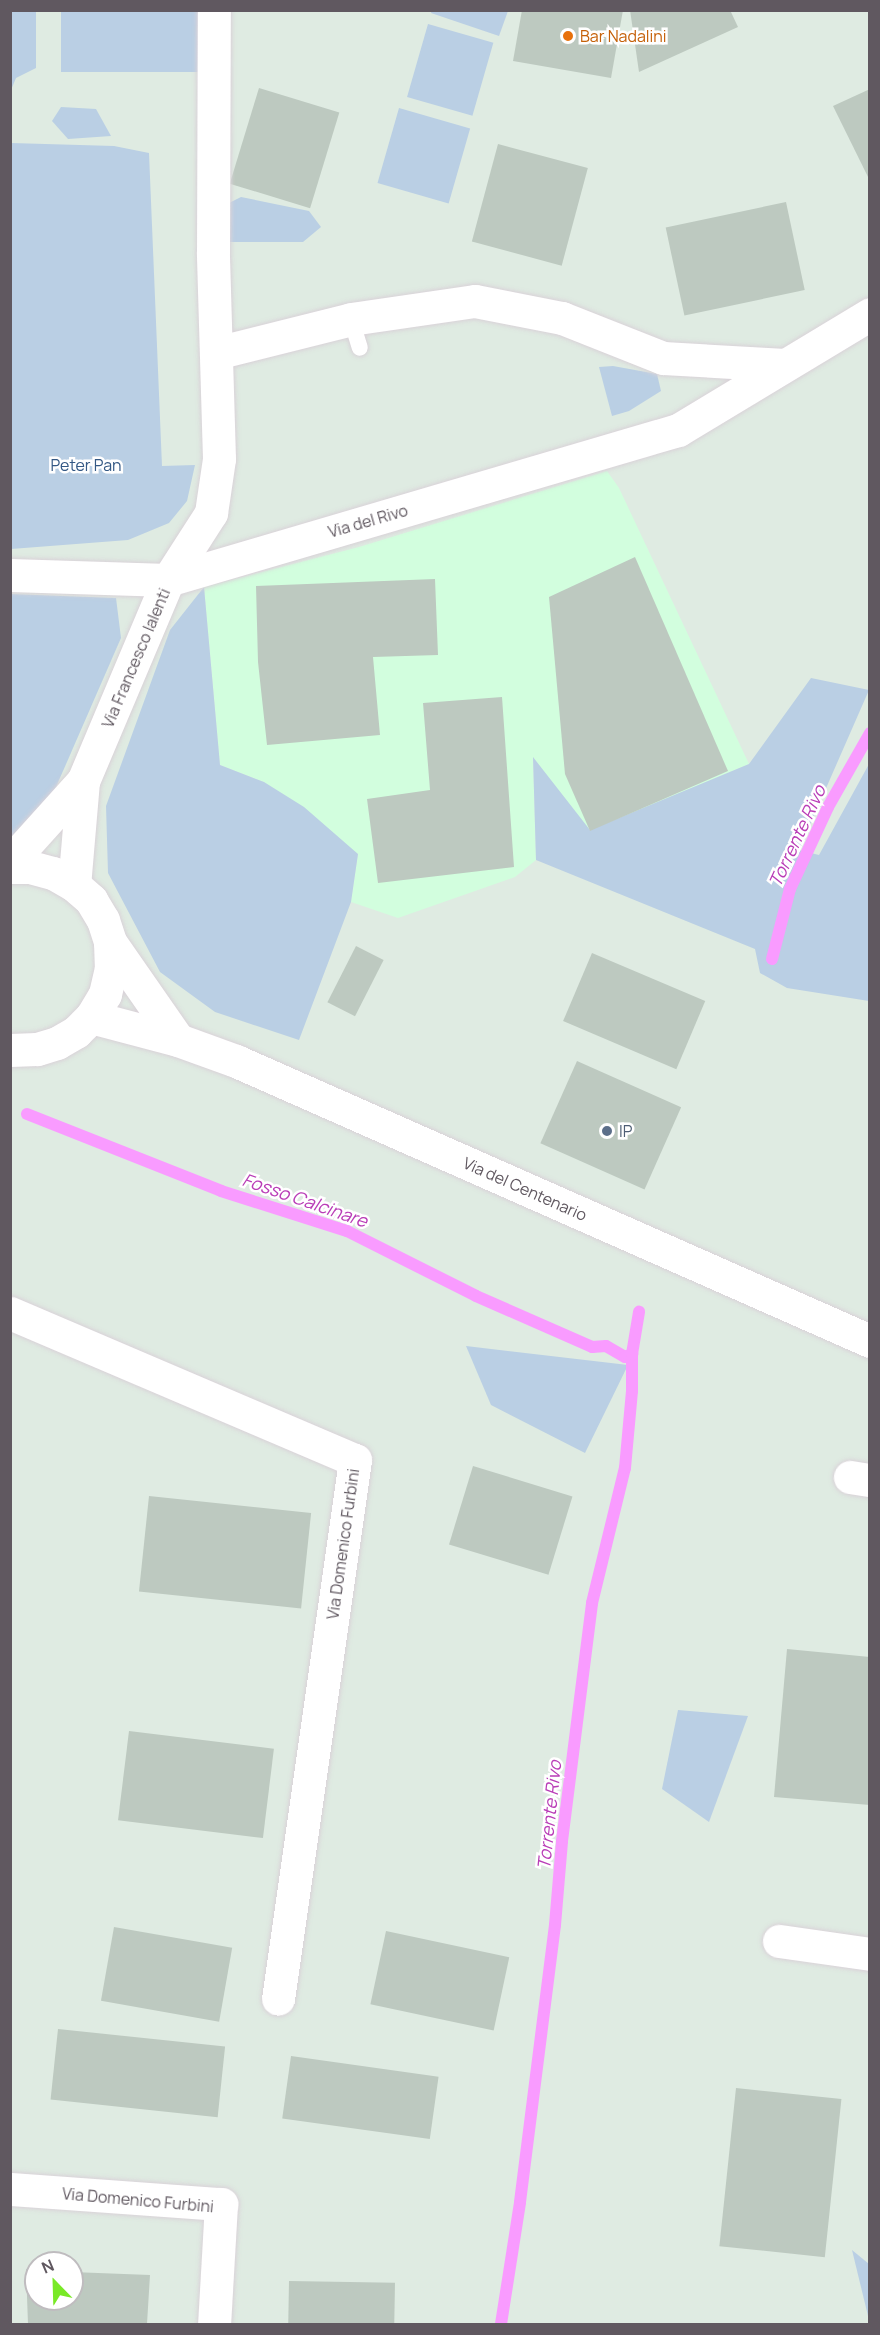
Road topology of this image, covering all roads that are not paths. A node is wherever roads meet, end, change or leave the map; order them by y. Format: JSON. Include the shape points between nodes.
{"nodes":[{"id":1,"x":214,"y":10,"type":"edge"},
{"id":2,"x":870,"y":314,"type":"edge"},
{"id":3,"x":216,"y":353,"type":"junction"},
{"id":4,"x":785,"y":365,"type":"junction"},
{"id":5,"x":10,"y":575,"type":"edge"},
{"id":6,"x":168,"y":580,"type":"junction"},
{"id":7,"x":83,"y":781,"type":"junction"},
{"id":8,"x":10,"y":862,"type":"edge"},
{"id":9,"x":10,"y":867,"type":"edge"},
{"id":10,"x":74,"y":885,"type":"junction"},
{"id":11,"x":110,"y":942,"type":"junction"},
{"id":12,"x":91,"y":1017,"type":"junction"},
{"id":13,"x":178,"y":1040,"type":"junction"},
{"id":14,"x":12,"y":1054,"type":"edge"},
{"id":15,"x":10,"y":1313,"type":"edge"},
{"id":16,"x":870,"y":1341,"type":"edge"},
{"id":17,"x":779,"y":1941,"type":"dead end"},
{"id":18,"x":870,"y":1954,"type":"edge"},
{"id":19,"x":278,"y":1999,"type":"dead end"},
{"id":20,"x":10,"y":2189,"type":"edge"},
{"id":21,"x":214,"y":2325,"type":"edge"}],
"edges":[{"from":1,"to":3,"type":"street"},
{"from":2,"to":4,"type":"street","name":"Via del Rivo"},
{"from":3,"to":4,"type":"street","via":[[356,334],[475,302],[562,318],[663,358]]},
{"from":3,"to":6,"type":"street","via":[[219,459],[211,513]]},
{"from":4,"to":6,"type":"street","name":"Via del Rivo","via":[[678,430]]},
{"from":5,"to":6,"type":"street","name":"Via Francesco Ialenti"},
{"from":6,"to":7,"type":"street","name":"Via Francesco Ialenti"},
{"from":7,"to":8,"type":"street"},
{"from":7,"to":10,"type":"street"},
{"from":9,"to":10,"type":"street","via":[[53,873]]},
{"from":10,"to":11,"type":"street","via":[[91,900]]},
{"from":11,"to":12,"type":"street","via":[[107,985]]},
{"from":11,"to":13,"type":"street"},
{"from":12,"to":13,"type":"street","name":"Via del Centenario"},
{"from":12,"to":14,"type":"street","via":[[57,1043]]},
{"from":13,"to":16,"type":"street","name":"Via del Centenario","via":[[236,1061]]},
{"from":15,"to":19,"type":"street","name":"Via Domenico Furbini","via":[[355,1460]]},
{"from":17,"to":18,"type":"street"},
{"from":20,"to":21,"type":"street","name":"Via Domenico Furbini","via":[[221,2204]]}]}
